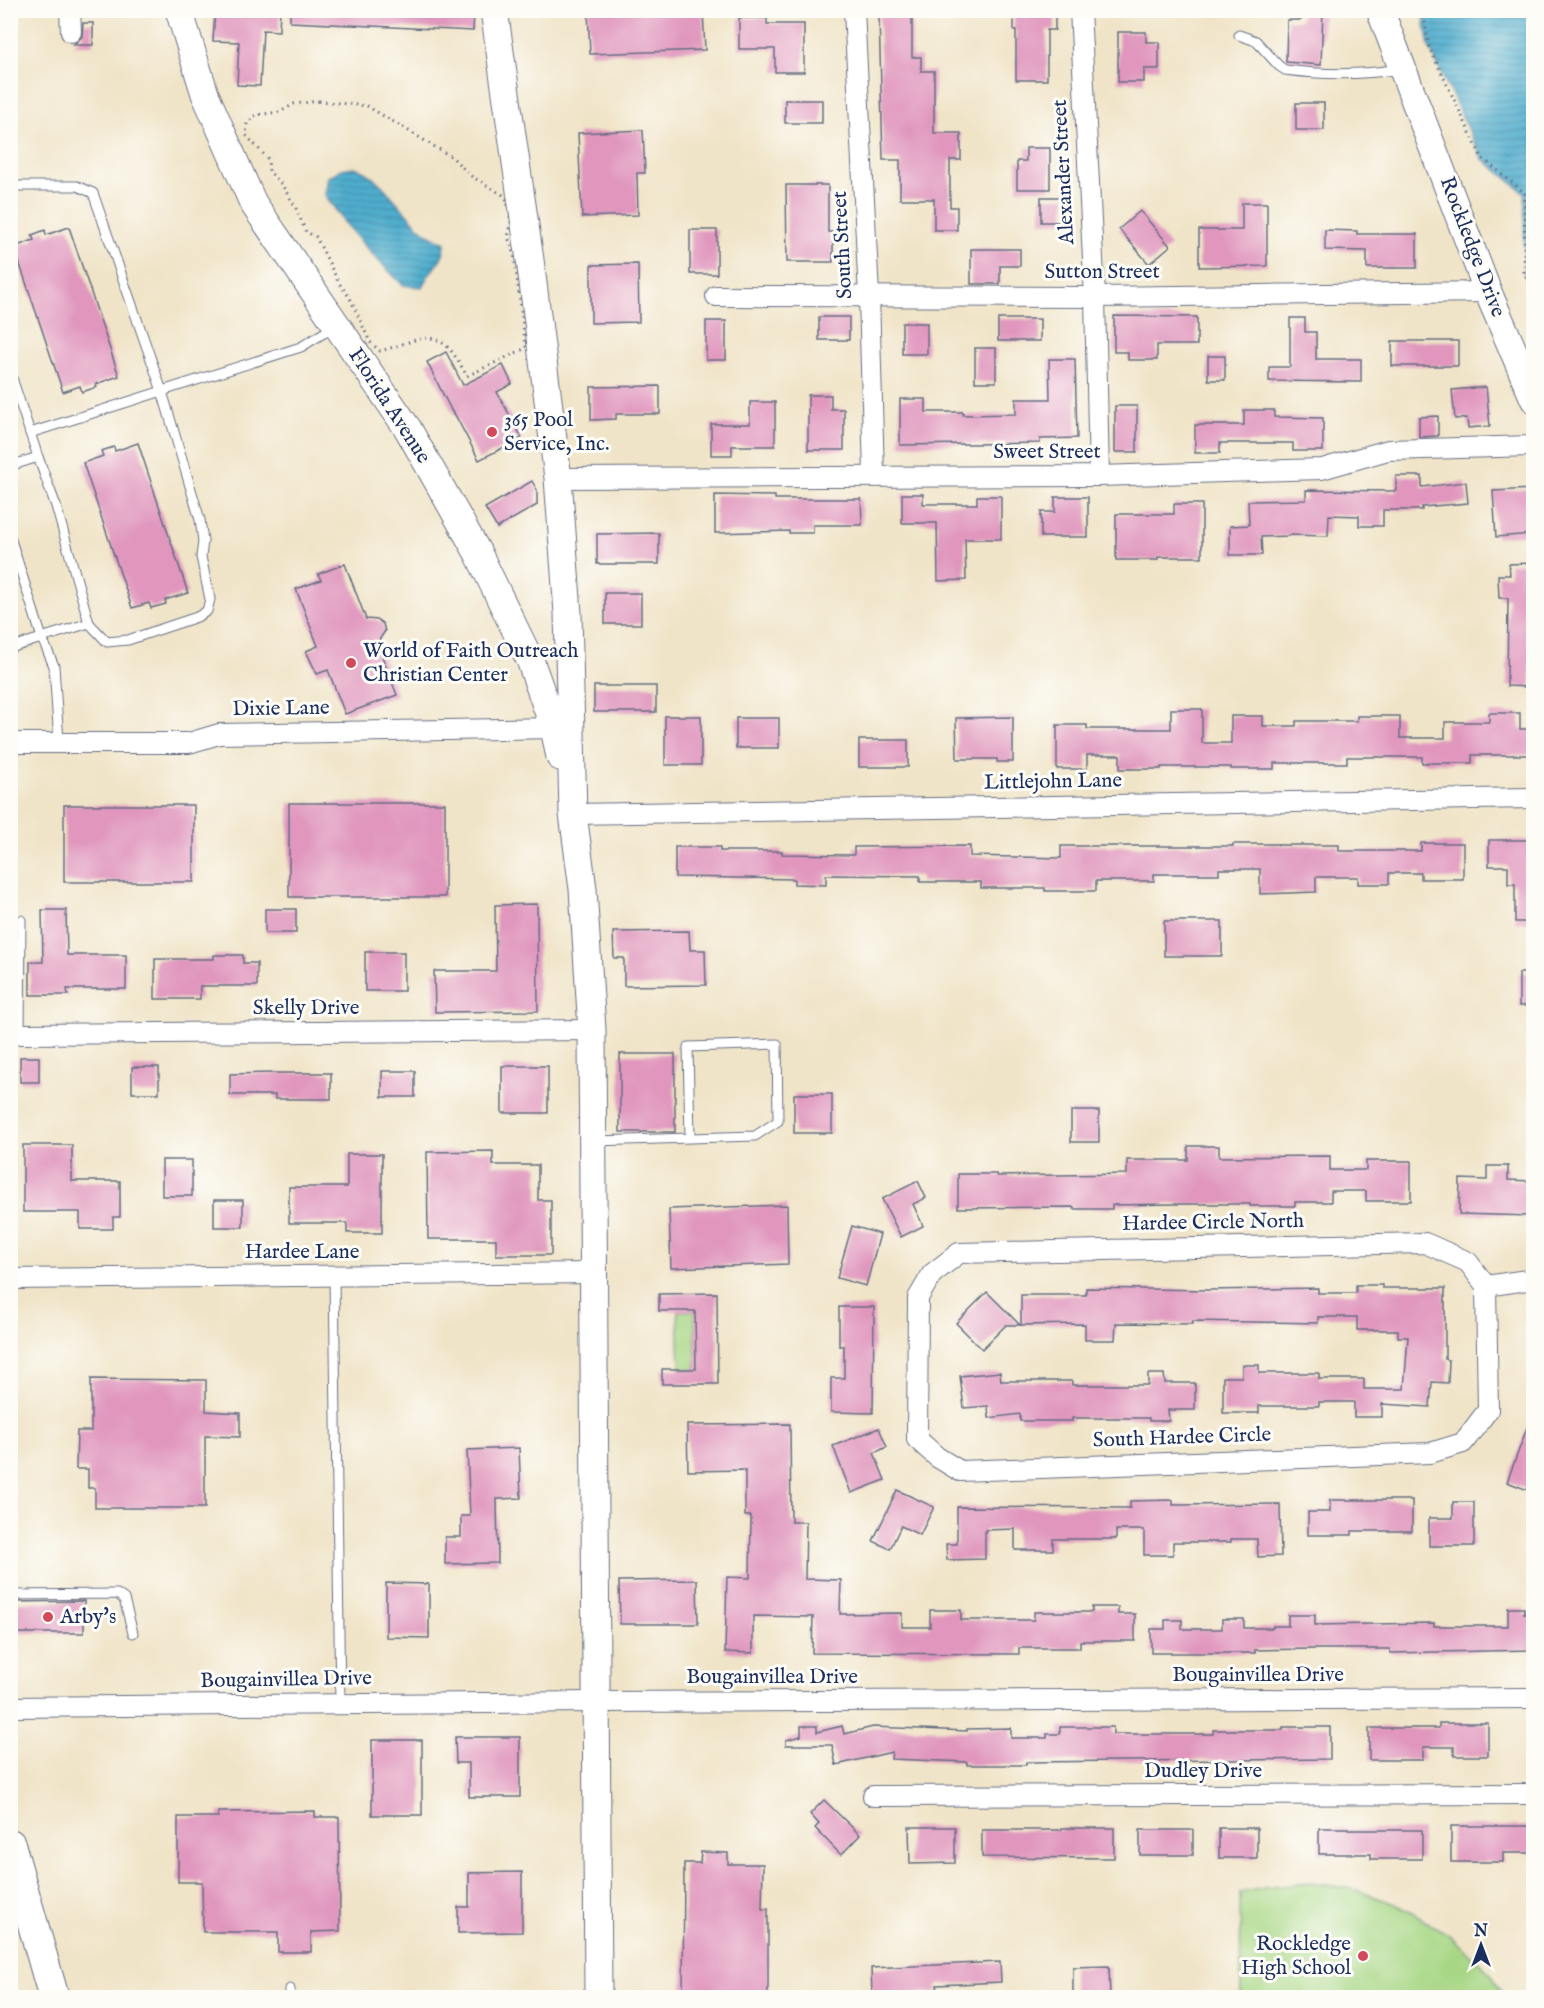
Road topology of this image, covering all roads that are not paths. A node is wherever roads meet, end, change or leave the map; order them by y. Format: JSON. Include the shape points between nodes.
{"nodes":[{"id":1,"x":70,"y":10,"type":"edge"},
{"id":2,"x":179,"y":10,"type":"edge"},
{"id":3,"x":494,"y":10,"type":"edge"},
{"id":4,"x":854,"y":10,"type":"edge"},
{"id":5,"x":1080,"y":10,"type":"edge"},
{"id":6,"x":1380,"y":10,"type":"edge"},
{"id":7,"x":70,"y":32,"type":"dead end"},
{"id":8,"x":1239,"y":35,"type":"dead end"},
{"id":9,"x":1403,"y":68,"type":"junction"},
{"id":10,"x":10,"y":186,"type":"edge"},
{"id":11,"x":1488,"y":292,"type":"junction"},
{"id":12,"x":869,"y":295,"type":"junction"},
{"id":13,"x":717,"y":296,"type":"dead end"},
{"id":14,"x":1095,"y":297,"type":"junction"},
{"id":15,"x":337,"y":325,"type":"junction"},
{"id":16,"x":10,"y":372,"type":"edge"},
{"id":17,"x":162,"y":391,"type":"junction"},
{"id":18,"x":1533,"y":399,"type":"edge"},
{"id":19,"x":30,"y":433,"type":"junction"},
{"id":20,"x":1533,"y":446,"type":"edge"},
{"id":21,"x":38,"y":457,"type":"junction"},
{"id":22,"x":10,"y":466,"type":"edge"},
{"id":23,"x":874,"y":476,"type":"junction"},
{"id":24,"x":1099,"y":476,"type":"junction"},
{"id":25,"x":558,"y":478,"type":"junction"},
{"id":26,"x":10,"y":537,"type":"edge"},
{"id":27,"x":568,"y":613,"type":"junction"},
{"id":28,"x":89,"y":623,"type":"junction"},
{"id":29,"x":42,"y":638,"type":"junction"},
{"id":30,"x":10,"y":648,"type":"edge"},
{"id":31,"x":530,"y":660,"type":"junction"},
{"id":32,"x":554,"y":728,"type":"junction"},
{"id":33,"x":59,"y":742,"type":"junction"},
{"id":34,"x":10,"y":743,"type":"edge"},
{"id":35,"x":1533,"y":798,"type":"edge"},
{"id":36,"x":573,"y":814,"type":"junction"},
{"id":37,"x":21,"y":920,"type":"dead end"},
{"id":38,"x":592,"y":1030,"type":"junction"},
{"id":39,"x":20,"y":1034,"type":"joint"},
{"id":40,"x":690,"y":1138,"type":"junction"},
{"id":41,"x":593,"y":1141,"type":"junction"},
{"id":42,"x":594,"y":1273,"type":"junction"},
{"id":43,"x":932,"y":1274,"type":"joint"},
{"id":44,"x":334,"y":1276,"type":"junction"},
{"id":45,"x":10,"y":1279,"type":"edge"},
{"id":46,"x":1533,"y":1280,"type":"edge"},
{"id":47,"x":1486,"y":1286,"type":"junction"},
{"id":48,"x":10,"y":1595,"type":"edge"},
{"id":49,"x":133,"y":1633,"type":"dead end"},
{"id":50,"x":1533,"y":1698,"type":"edge"},
{"id":51,"x":596,"y":1702,"type":"junction"},
{"id":52,"x":340,"y":1704,"type":"junction"},
{"id":53,"x":10,"y":1707,"type":"edge"},
{"id":54,"x":1533,"y":1794,"type":"edge"},
{"id":55,"x":873,"y":1796,"type":"dead end"},
{"id":56,"x":10,"y":1844,"type":"edge"},
{"id":57,"x":54,"y":1998,"type":"edge"},
{"id":58,"x":598,"y":1998,"type":"edge"}],
"edges":[{"from":1,"to":7,"type":"street"},
{"from":2,"to":15,"type":"street","name":"Florida Avenue","via":[[205,94],[253,203]]},
{"from":3,"to":25,"type":"street"},
{"from":4,"to":12,"type":"street","name":"South Street"},
{"from":5,"to":14,"type":"street","name":"Alexander Street"},
{"from":6,"to":9,"type":"street","name":"Rockledge Drive"},
{"from":8,"to":9,"type":"lane","via":[[1256,41],[1285,70],[1338,74]]},
{"from":9,"to":11,"type":"street","name":"Rockledge Drive"},
{"from":10,"to":17,"type":"lane","via":[[77,186],[93,193]]},
{"from":11,"to":14,"type":"street","name":"Sutton Street"},
{"from":11,"to":18,"type":"street","name":"Rockledge Drive"},
{"from":12,"to":13,"type":"street","name":"Sutton Street"},
{"from":12,"to":14,"type":"street","name":"Sutton Street"},
{"from":12,"to":23,"type":"street","name":"South Street"},
{"from":14,"to":24,"type":"street","name":"Alexander Street"},
{"from":15,"to":17,"type":"lane","via":[[301,347]]},
{"from":15,"to":31,"type":"street","name":"Florida Avenue","via":[[408,429],[484,563]]},
{"from":16,"to":19,"type":"lane"},
{"from":17,"to":19,"type":"lane"},
{"from":17,"to":28,"type":"lane","via":[[200,520],[201,557],[210,599],[207,611],[128,640],[106,642]]},
{"from":19,"to":21,"type":"lane"},
{"from":20,"to":24,"type":"street","name":"Sweet Street","via":[[1388,450],[1322,469]]},
{"from":21,"to":22,"type":"lane"},
{"from":21,"to":28,"type":"lane"},
{"from":23,"to":24,"type":"street","name":"Sweet Street"},
{"from":23,"to":25,"type":"street","name":"Sweet Street"},
{"from":25,"to":27,"type":"street"},
{"from":26,"to":29,"type":"lane"},
{"from":27,"to":31,"type":"street","via":[[560,638]]},
{"from":27,"to":36,"type":"street"},
{"from":28,"to":29,"type":"lane"},
{"from":29,"to":30,"type":"lane"},
{"from":29,"to":33,"type":"lane","via":[[54,666]]},
{"from":31,"to":32,"type":"street","name":"Florida Avenue"},
{"from":32,"to":33,"type":"street","name":"Dixie Lane","via":[[219,734],[189,743]]},
{"from":32,"to":36,"type":"street","name":"Florida Avenue"},
{"from":33,"to":34,"type":"street","name":"Dixie Lane"},
{"from":35,"to":36,"type":"street","name":"Littlejohn Lane"},
{"from":36,"to":38,"type":"street","via":[[583,889]]},
{"from":37,"to":39,"type":"lane"},
{"from":38,"to":39,"type":"street","name":"Skelly Drive"},
{"from":38,"to":41,"type":"street"},
{"from":40,"to":40,"type":"lane","via":[[755,1136],[778,1121],[777,1044],[688,1047]]},
{"from":40,"to":41,"type":"lane"},
{"from":41,"to":42,"type":"street"},
{"from":42,"to":44,"type":"street","name":"Hardee Lane"},
{"from":42,"to":51,"type":"street"},
{"from":43,"to":47,"type":"street","name":"Hardee Circle North","via":[[959,1253],[1425,1243],[1468,1262]]},
{"from":43,"to":47,"type":"street","name":"South Hardee Circle","via":[[918,1298],[917,1439],[937,1458],[960,1471],[1430,1453],[1463,1443],[1488,1410]]},
{"from":44,"to":45,"type":"street","name":"Hardee Lane"},
{"from":44,"to":52,"type":"lane"},
{"from":46,"to":47,"type":"street"},
{"from":48,"to":49,"type":"lane","via":[[117,1594],[124,1599]]},
{"from":50,"to":51,"type":"street","name":"Bougainvillea Drive"},
{"from":51,"to":52,"type":"street","name":"Bougainvillea Drive"},
{"from":51,"to":58,"type":"street"},
{"from":52,"to":53,"type":"street","name":"Bougainvillea Drive"},
{"from":54,"to":55,"type":"street","name":"Dudley Drive"},
{"from":56,"to":57,"type":"main road"}]}
